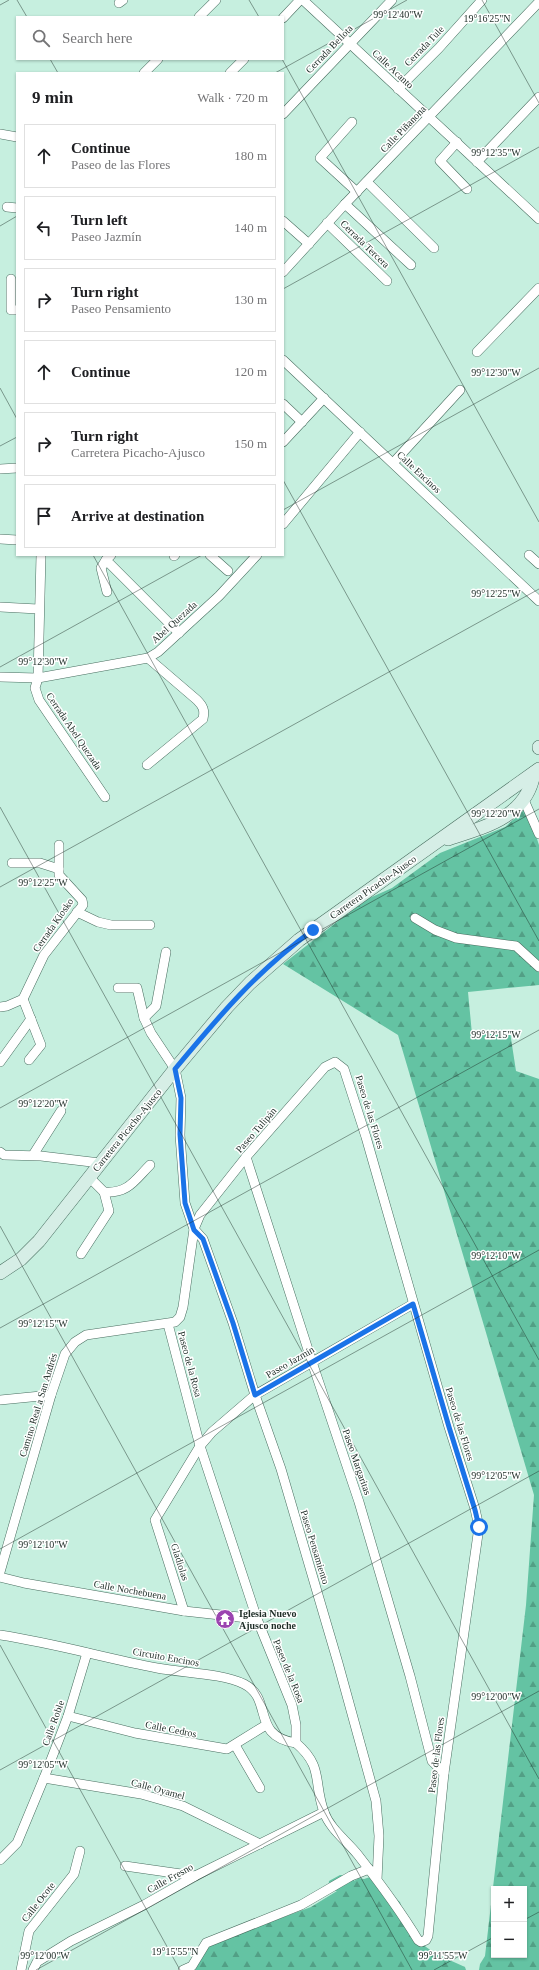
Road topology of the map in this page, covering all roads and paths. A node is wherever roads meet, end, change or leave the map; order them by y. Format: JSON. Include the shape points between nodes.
{"nodes":[{"id":1,"x":216,"y":0,"type":"edge"},
{"id":2,"x":302,"y":0,"type":"edge"},
{"id":3,"x":392,"y":0,"type":"edge"},
{"id":4,"x":482,"y":0,"type":"edge"},
{"id":5,"x":539,"y":2,"type":"edge"},
{"id":6,"x":200,"y":16,"type":"edge"},
{"id":7,"x":284,"y":17,"type":"edge"},
{"id":8,"x":350,"y":44,"type":"junction"},
{"id":9,"x":157,"y":60,"type":"edge"},
{"id":10,"x":243,"y":60,"type":"edge"},
{"id":11,"x":145,"y":72,"type":"edge"},
{"id":12,"x":231,"y":72,"type":"edge"},
{"id":13,"x":398,"y":89,"type":"junction"},
{"id":14,"x":539,"y":98,"type":"edge"},
{"id":15,"x":284,"y":113,"type":"edge"},
{"id":16,"x":429,"y":118,"type":"junction"},
{"id":17,"x":352,"y":122,"type":"dead end"},
{"id":18,"x":0,"y":134,"type":"edge"},
{"id":19,"x":16,"y":138,"type":"edge"},
{"id":20,"x":456,"y":142,"type":"junction"},
{"id":21,"x":477,"y":162,"type":"junction"},
{"id":22,"x":367,"y":182,"type":"junction"},
{"id":23,"x":467,"y":189,"type":"dead end"},
{"id":24,"x":357,"y":192,"type":"junction"},
{"id":25,"x":345,"y":204,"type":"junction"},
{"id":26,"x":7,"y":207,"type":"dead end"},
{"id":27,"x":16,"y":208,"type":"edge"},
{"id":28,"x":539,"y":219,"type":"edge"},
{"id":29,"x":284,"y":223,"type":"edge"},
{"id":30,"x":327,"y":223,"type":"junction"},
{"id":31,"x":309,"y":244,"type":"junction"},
{"id":32,"x":434,"y":248,"type":"dead end"},
{"id":33,"x":411,"y":265,"type":"dead end"},
{"id":34,"x":284,"y":271,"type":"edge"},
{"id":35,"x":11,"y":280,"type":"dead end"},
{"id":36,"x":387,"y":281,"type":"dead end"},
{"id":37,"x":539,"y":288,"type":"edge"},
{"id":38,"x":16,"y":310,"type":"edge"},
{"id":39,"x":477,"y":352,"type":"dead end"},
{"id":40,"x":284,"y":361,"type":"edge"},
{"id":41,"x":460,"y":390,"type":"dead end"},
{"id":42,"x":321,"y":402,"type":"junction"},
{"id":43,"x":284,"y":405,"type":"edge"},
{"id":44,"x":302,"y":422,"type":"junction"},
{"id":45,"x":360,"y":432,"type":"junction"},
{"id":46,"x":284,"y":441,"type":"edge"},
{"id":47,"x":394,"y":462,"type":"junction"},
{"id":48,"x":16,"y":468,"type":"edge"},
{"id":49,"x":0,"y":469,"type":"edge"},
{"id":50,"x":284,"y":523,"type":"edge"},
{"id":51,"x":0,"y":539,"type":"edge"},
{"id":52,"x":16,"y":540,"type":"edge"},
{"id":53,"x":529,"y":555,"type":"dead end"},
{"id":54,"x":41,"y":556,"type":"edge"},
{"id":55,"x":211,"y":556,"type":"edge"},
{"id":56,"x":256,"y":556,"type":"edge"},
{"id":57,"x":109,"y":558,"type":"edge"},
{"id":58,"x":539,"y":564,"type":"edge"},
{"id":59,"x":228,"y":572,"type":"dead end"},
{"id":60,"x":107,"y":592,"type":"dead end"},
{"id":61,"x":539,"y":601,"type":"edge"},
{"id":62,"x":0,"y":607,"type":"edge"},
{"id":63,"x":38,"y":609,"type":"junction"},
{"id":64,"x":179,"y":633,"type":"junction"},
{"id":65,"x":148,"y":658,"type":"junction"},
{"id":66,"x":0,"y":677,"type":"edge"},
{"id":67,"x":38,"y":678,"type":"junction"},
{"id":68,"x":147,"y":766,"type":"dead end"},
{"id":69,"x":536,"y":771,"type":"edge"},
{"id":70,"x":105,"y":797,"type":"dead end"},
{"id":71,"x":524,"y":800,"type":"junction"},
{"id":72,"x":539,"y":834,"type":"edge"},
{"id":73,"x":59,"y":844,"type":"dead end"},
{"id":74,"x":434,"y":844,"type":"junction"},
{"id":75,"x":12,"y":863,"type":"dead end"},
{"id":76,"x":59,"y":869,"type":"junction"},
{"id":77,"x":78,"y":912,"type":"junction"},
{"id":78,"x":415,"y":918,"type":"dead end"},
{"id":79,"x":150,"y":925,"type":"dead end"},
{"id":80,"x":166,"y":952,"type":"dead end"},
{"id":81,"x":539,"y":967,"type":"edge"},
{"id":82,"x":118,"y":988,"type":"dead end"},
{"id":83,"x":23,"y":999,"type":"junction"},
{"id":84,"x":0,"y":1007,"type":"edge"},
{"id":85,"x":144,"y":1018,"type":"junction"},
{"id":86,"x":31,"y":1019,"type":"junction"},
{"id":87,"x":29,"y":1060,"type":"dead end"},
{"id":88,"x":0,"y":1062,"type":"edge"},
{"id":89,"x":175,"y":1069,"type":"junction"},
{"id":90,"x":344,"y":1069,"type":"joint"},
{"id":91,"x":61,"y":1111,"type":"dead end"},
{"id":92,"x":0,"y":1152,"type":"edge"},
{"id":93,"x":33,"y":1155,"type":"junction"},
{"id":94,"x":246,"y":1157,"type":"junction"},
{"id":95,"x":100,"y":1163,"type":"junction"},
{"id":96,"x":150,"y":1165,"type":"dead end"},
{"id":97,"x":89,"y":1177,"type":"junction"},
{"id":98,"x":104,"y":1192,"type":"junction"},
{"id":99,"x":194,"y":1230,"type":"junction"},
{"id":100,"x":81,"y":1254,"type":"dead end"},
{"id":101,"x":0,"y":1273,"type":"edge"},
{"id":102,"x":413,"y":1304,"type":"junction"},
{"id":103,"x":168,"y":1324,"type":"junction"},
{"id":104,"x":312,"y":1362,"type":"junction"},
{"id":105,"x":51,"y":1394,"type":"junction"},
{"id":106,"x":255,"y":1395,"type":"junction"},
{"id":107,"x":0,"y":1400,"type":"edge"},
{"id":108,"x":200,"y":1446,"type":"junction"},
{"id":109,"x":156,"y":1520,"type":"joint"},
{"id":110,"x":0,"y":1572,"type":"edge"},
{"id":111,"x":0,"y":1577,"type":"edge"},
{"id":112,"x":184,"y":1610,"type":"junction"},
{"id":113,"x":257,"y":1619,"type":"junction"},
{"id":114,"x":0,"y":1635,"type":"edge"},
{"id":115,"x":87,"y":1653,"type":"junction"},
{"id":116,"x":68,"y":1716,"type":"junction"},
{"id":117,"x":266,"y":1725,"type":"junction"},
{"id":118,"x":296,"y":1743,"type":"junction"},
{"id":119,"x":235,"y":1745,"type":"junction"},
{"id":120,"x":444,"y":1773,"type":"junction"},
{"id":121,"x":44,"y":1778,"type":"junction"},
{"id":122,"x":260,"y":1788,"type":"dead end"},
{"id":123,"x":324,"y":1812,"type":"junction"},
{"id":124,"x":260,"y":1844,"type":"junction"},
{"id":125,"x":80,"y":1852,"type":"dead end"},
{"id":126,"x":0,"y":1860,"type":"edge"},
{"id":127,"x":125,"y":1866,"type":"dead end"},
{"id":128,"x":369,"y":1869,"type":"junction"},
{"id":129,"x":195,"y":1876,"type":"junction"},
{"id":130,"x":377,"y":1880,"type":"junction"},
{"id":131,"x":21,"y":1970,"type":"edge"},
{"id":132,"x":33,"y":1970,"type":"edge"},
{"id":133,"x":183,"y":1970,"type":"edge"}],
"edges":[{"from":1,"to":6,"type":"street"},
{"from":2,"to":7,"type":"street"},
{"from":2,"to":8,"type":"street","name":"Calle Acanto"},
{"from":3,"to":8,"type":"street","name":"Cerrada Bellota"},
{"from":4,"to":13,"type":"street","name":"Cerrada Tule"},
{"from":5,"to":16,"type":"street","name":"Calle Piñanona"},
{"from":8,"to":13,"type":"street","name":"Calle Acanto"},
{"from":8,"to":15,"type":"street","name":"Cerrada Bellota"},
{"from":9,"to":11,"type":"street"},
{"from":10,"to":12,"type":"street"},
{"from":13,"to":16,"type":"street","name":"Calle Acanto"},
{"from":14,"to":21,"type":"street"},
{"from":16,"to":20,"type":"street","name":"Calle Acanto"},
{"from":16,"to":22,"type":"street","name":"Calle Piñanona"},
{"from":17,"to":24,"type":"street","via":[[320,158]]},
{"from":18,"to":19,"type":"street"},
{"from":20,"to":21,"type":"street","name":"Calle Acanto"},
{"from":20,"to":23,"type":"street","via":[[440,162]]},
{"from":21,"to":28,"type":"street","name":"Calle Acanto"},
{"from":22,"to":24,"type":"street","name":"Calle Piñanona"},
{"from":22,"to":32,"type":"street"},
{"from":24,"to":25,"type":"street","name":"Calle Piñanona"},
{"from":25,"to":30,"type":"street","name":"Calle Piñanona"},
{"from":25,"to":33,"type":"street"},
{"from":26,"to":27,"type":"street"},
{"from":29,"to":31,"type":"street"},
{"from":30,"to":31,"type":"street","name":"Calle Piñanona"},
{"from":30,"to":36,"type":"street","name":"Cerrada Tercera"},
{"from":31,"to":34,"type":"street","name":"Calle Piñanona"},
{"from":35,"to":38,"type":"street","via":[[11,310]]},
{"from":37,"to":39,"type":"street"},
{"from":40,"to":42,"type":"street","name":"Calle Encinos"},
{"from":41,"to":47,"type":"street"},
{"from":42,"to":44,"type":"street"},
{"from":42,"to":45,"type":"street","name":"Calle Encinos"},
{"from":43,"to":44,"type":"street"},
{"from":44,"to":46,"type":"street"},
{"from":45,"to":47,"type":"street","name":"Calle Encinos"},
{"from":45,"to":50,"type":"street"},
{"from":47,"to":61,"type":"street","name":"Calle Encinos"},
{"from":48,"to":49,"type":"street"},
{"from":51,"to":52,"type":"street"},
{"from":53,"to":58,"type":"street"},
{"from":54,"to":63,"type":"street","name":"Cerrada Abel Quezada"},
{"from":55,"to":59,"type":"street"},
{"from":56,"to":64,"type":"street","name":"Abel Quezada","via":[[236,579]]},
{"from":57,"to":60,"type":"street","via":[[101,568]]},
{"from":57,"to":64,"type":"street"},
{"from":62,"to":63,"type":"street"},
{"from":63,"to":67,"type":"street","name":"Cerrada Abel Quezada"},
{"from":64,"to":65,"type":"street","name":"Abel Quezada"},
{"from":65,"to":67,"type":"street","name":"Abel Quezada"},
{"from":65,"to":68,"type":"street","via":[[202,705],[205,712],[203,718]]},
{"from":66,"to":67,"type":"street","name":"Abel Quezada"},
{"from":67,"to":70,"type":"street","name":"Cerrada Abel Quezada","via":[[35,688],[39,700]]},
{"from":69,"to":71,"type":"main road"},
{"from":69,"to":74,"type":"main road","name":"Carretera Picacho-Ajusco"},
{"from":71,"to":72,"type":"street"},
{"from":71,"to":74,"type":"main road","via":[[505,817]]},
{"from":73,"to":76,"type":"street"},
{"from":74,"to":89,"type":"main road","name":"Carretera Picacho-Ajusco","via":[[336,913],[271,963],[227,1007]]},
{"from":75,"to":76,"type":"street","via":[[40,864]]},
{"from":76,"to":77,"type":"street","name":"Cerrada Kiosko","via":[[59,875],[82,900],[83,905]]},
{"from":77,"to":79,"type":"street","via":[[111,925]]},
{"from":77,"to":83,"type":"street","name":"Cerrada Kiosko","via":[[44,955]]},
{"from":78,"to":81,"type":"street","via":[[435,930],[456,938],[516,946]]},
{"from":80,"to":85,"type":"street","via":[[156,1006]]},
{"from":82,"to":85,"type":"street","via":[[137,988]]},
{"from":83,"to":84,"type":"street"},
{"from":83,"to":86,"type":"street"},
{"from":85,"to":89,"type":"street"},
{"from":86,"to":87,"type":"street","via":[[41,1045]]},
{"from":86,"to":88,"type":"street"},
{"from":89,"to":95,"type":"main road","name":"Carretera Picacho-Ajusco"},
{"from":89,"to":99,"type":"street","via":[[181,1098],[180,1134],[185,1203]]},
{"from":90,"to":94,"type":"street","name":"Paseo Tulipán","via":[[335,1062],[325,1067]]},
{"from":90,"to":102,"type":"street","name":"Paseo de las Flores"},
{"from":91,"to":93,"type":"street"},
{"from":92,"to":93,"type":"street"},
{"from":93,"to":95,"type":"street"},
{"from":94,"to":99,"type":"street","name":"Paseo Tulipán","via":[[200,1215]]},
{"from":94,"to":104,"type":"street","name":"Paseo Margaritas"},
{"from":95,"to":97,"type":"main road","name":"Carretera Picacho-Ajusco"},
{"from":96,"to":98,"type":"street","via":[[124,1191]]},
{"from":97,"to":98,"type":"street"},
{"from":97,"to":101,"type":"main road","name":"Carretera Picacho-Ajusco","via":[[40,1241],[21,1259]]},
{"from":98,"to":100,"type":"street","via":[[109,1211]]},
{"from":99,"to":103,"type":"street","via":[[183,1307],[180,1317]]},
{"from":99,"to":106,"type":"street","name":"Paseo Pensamiento","via":[[203,1239]]},
{"from":102,"to":104,"type":"street","name":"Paseo Jazmín"},
{"from":102,"to":120,"type":"street","name":"Paseo de las Flores","via":[[479,1527]]},
{"from":103,"to":105,"type":"street","name":"Camino Real a San Andrés","via":[[86,1335],[74,1342],[65,1354]]},
{"from":103,"to":108,"type":"street","name":"Paseo de la Rosa"},
{"from":104,"to":106,"type":"street","name":"Paseo Jazmín"},
{"from":104,"to":120,"type":"street","name":"Paseo Margaritas","via":[[359,1502],[432,1761]]},
{"from":105,"to":107,"type":"street"},
{"from":105,"to":110,"type":"street","name":"Camino Real a San Andrés"},
{"from":106,"to":108,"type":"street","name":"Paseo Jazmín","via":[[212,1432]]},
{"from":106,"to":130,"type":"street","name":"Paseo Pensamiento","via":[[283,1477],[376,1801]]},
{"from":108,"to":109,"type":"street","name":"Paseo Jazmín"},
{"from":108,"to":113,"type":"street","name":"Paseo de la Rosa"},
{"from":109,"to":112,"type":"street","name":"Gladiolas"},
{"from":111,"to":112,"type":"street","name":"Calle Nochebuena"},
{"from":112,"to":113,"type":"street","name":"Calle Nochebuena"},
{"from":113,"to":118,"type":"street","name":"Paseo de la Rosa","via":[[292,1705]]},
{"from":114,"to":115,"type":"street","name":"Circuito Encinos","via":[[36,1640]]},
{"from":115,"to":116,"type":"street","name":"Calle Roble"},
{"from":115,"to":117,"type":"street","name":"Circuito Encinos","via":[[231,1679],[245,1684],[255,1693]]},
{"from":116,"to":119,"type":"street","name":"Calle Cedros","via":[[135,1733],[214,1748],[227,1749]]},
{"from":116,"to":121,"type":"street","name":"Calle Roble"},
{"from":117,"to":118,"type":"street","name":"Circuito Encinos","via":[[273,1735],[284,1741]]},
{"from":117,"to":119,"type":"street","name":"Calle Cedros"},
{"from":118,"to":123,"type":"street","via":[[314,1763]]},
{"from":119,"to":122,"type":"street"},
{"from":120,"to":130,"type":"street","name":"Paseo de las Flores","via":[[426,1940],[418,1940],[399,1908]]},
{"from":121,"to":124,"type":"street","name":"Calle Oyamel","via":[[141,1794],[183,1806]]},
{"from":121,"to":126,"type":"street","name":"Calle Roble","via":[[17,1843]]},
{"from":123,"to":124,"type":"street","name":"Calle Fresno"},
{"from":123,"to":128,"type":"street","via":[[330,1823]]},
{"from":124,"to":129,"type":"street","name":"Calle Fresno"},
{"from":125,"to":131,"type":"street","name":"Calle Ocote","via":[[74,1874],[29,1931]]},
{"from":127,"to":129,"type":"street"},
{"from":128,"to":130,"type":"street"},
{"from":128,"to":133,"type":"street","via":[[301,1905],[206,1943],[192,1966]]},
{"from":129,"to":132,"type":"street","name":"Calle Fresno","via":[[71,1942],[37,1962]]}]}
